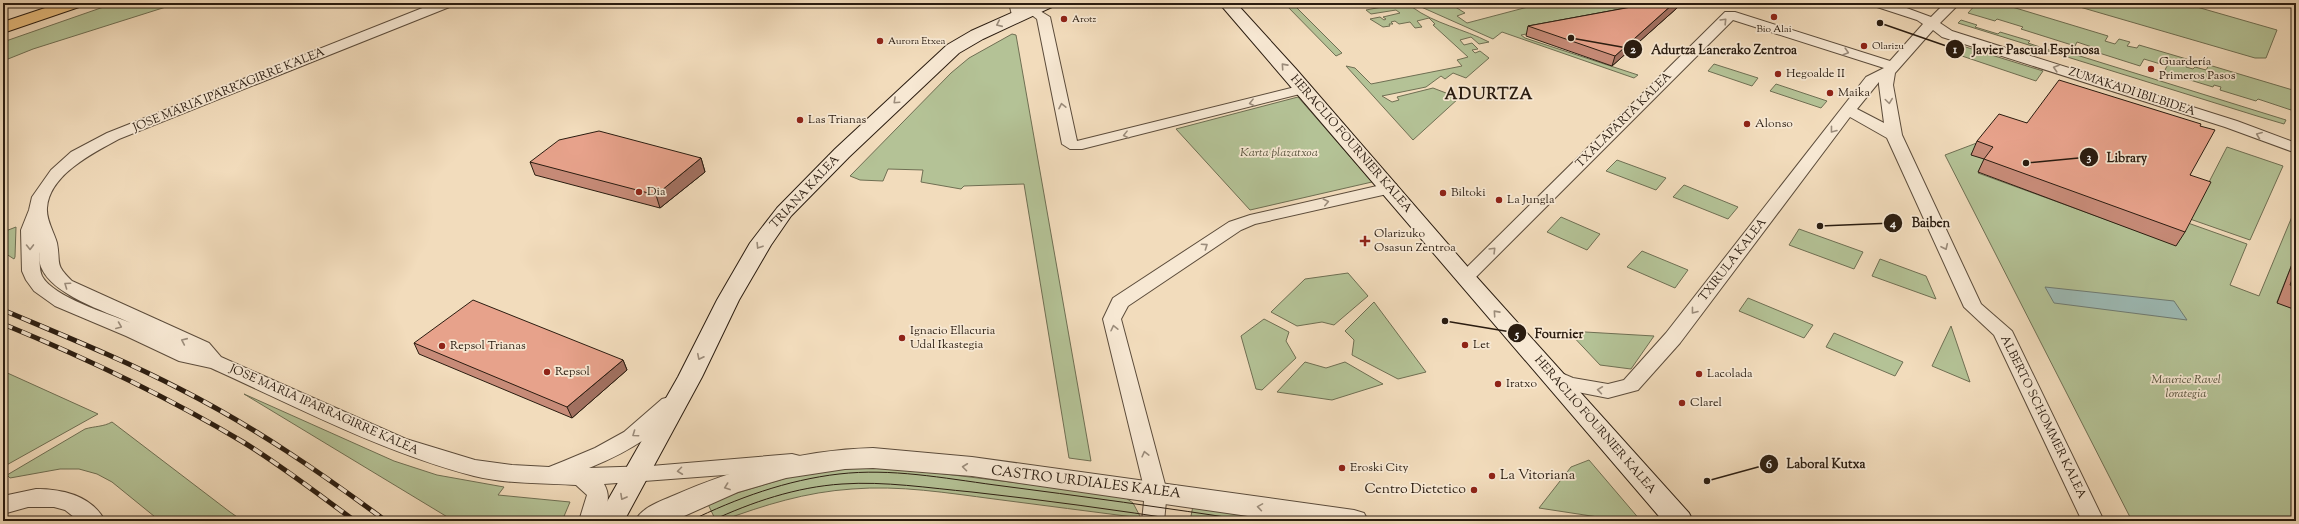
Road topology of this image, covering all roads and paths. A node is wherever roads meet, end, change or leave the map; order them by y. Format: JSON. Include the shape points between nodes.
{"nodes":[{"id":1,"x":48,"y":3,"type":"edge"},
{"id":2,"x":76,"y":3,"type":"edge"},
{"id":3,"x":447,"y":3,"type":"edge"},
{"id":4,"x":1227,"y":3,"type":"edge"},
{"id":5,"x":1878,"y":3,"type":"edge"},
{"id":6,"x":1953,"y":3,"type":"edge"},
{"id":7,"x":1029,"y":8,"type":"edge"},
{"id":8,"x":3,"y":18,"type":"edge"},
{"id":9,"x":1932,"y":24,"type":"junction"},
{"id":10,"x":3,"y":28,"type":"edge"},
{"id":11,"x":1890,"y":69,"type":"junction"},
{"id":12,"x":1303,"y":89,"type":"junction"},
{"id":13,"x":1848,"y":110,"type":"junction"},
{"id":14,"x":1894,"y":135,"type":"junction"},
{"id":15,"x":2296,"y":148,"type":"edge"},
{"id":16,"x":1390,"y":188,"type":"junction"},
{"id":17,"x":1465,"y":278,"type":"junction"},
{"id":18,"x":1552,"y":376,"type":"junction"},
{"id":19,"x":683,"y":388,"type":"junction"},
{"id":20,"x":816,"y":463,"type":"junction"},
{"id":21,"x":636,"y":474,"type":"junction"},
{"id":22,"x":552,"y":475,"type":"junction"},
{"id":23,"x":580,"y":477,"type":"junction"},
{"id":24,"x":1156,"y":492,"type":"junction"},
{"id":25,"x":3,"y":504,"type":"edge"},
{"id":26,"x":94,"y":521,"type":"edge"},
{"id":27,"x":590,"y":521,"type":"edge"},
{"id":28,"x":610,"y":521,"type":"edge"},
{"id":29,"x":649,"y":521,"type":"edge"},
{"id":30,"x":1153,"y":521,"type":"edge"},
{"id":31,"x":1354,"y":521,"type":"edge"},
{"id":32,"x":1679,"y":521,"type":"edge"},
{"id":33,"x":2093,"y":521,"type":"edge"}],
"edges":[{"from":1,"to":8,"type":"main road"},
{"from":2,"to":10,"type":"main road"},
{"from":3,"to":22,"type":"street","name":"JOSE MARIA IPARRAGIRRE KALEA","via":[[113,136],[77,155],[57,173],[40,197],[30,230],[31,271],[41,287],[62,302],[186,356],[216,362],[399,445],[475,468]]},
{"from":12,"to":4,"type":"main road","name":"HERACLIO FOURNIER KALEA","one_way":true},
{"from":5,"to":9,"type":"street","name":"ZUMAKADI IBILBIDEA","via":[[1913,14]]},
{"from":6,"to":9,"type":"street"},
{"from":12,"to":7,"type":"street","one_way":true,"via":[[1076,146],[1070,144],[1043,17]]},
{"from":7,"to":19,"type":"main road","name":"TRIANA KALEA","one_way":true,"via":[[977,34],[939,60],[784,212],[761,243],[728,300]]},
{"from":9,"to":11,"type":"street"},
{"from":15,"to":9,"type":"street","name":"ZUMAKADI IBILBIDEA","one_way":true,"via":[[2224,121],[1947,34]]},
{"from":11,"to":13,"type":"street","name":"TXIRULA KALEA","via":[[1871,80]]},
{"from":11,"to":14,"type":"street","name":"ALBERTO SCHOMMER KALEA","one_way":true,"via":[[1886,85]]},
{"from":17,"to":11,"type":"street","name":"TXALAPARTA KALEA","one_way":true,"via":[[1730,15]]},
{"from":12,"to":16,"type":"main road","name":"HERACLIO FOURNIER KALEA"},
{"from":13,"to":14,"type":"street"},
{"from":13,"to":18,"type":"street","name":"TXIRULA KALEA","one_way":true,"via":[[1673,338],[1631,385],[1608,391],[1569,384]]},
{"from":14,"to":33,"type":"street","name":"ALBERTO SCHOMMER KALEA","one_way":true,"via":[[1973,307],[2002,331]]},
{"from":16,"to":17,"type":"main road","name":"HERACLIO FOURNIER KALEA"},
{"from":24,"to":16,"type":"street","one_way":true,"via":[[1112,319],[1120,302],[1235,226],[1250,220]]},
{"from":18,"to":17,"type":"main road","name":"HERACLIO FOURNIER KALEA","one_way":true},
{"from":18,"to":32,"type":"main road","name":"HERACLIO FOURNIER KALEA"},
{"from":19,"to":21,"type":"main road","name":"TRIANA KALEA"},
{"from":19,"to":22,"type":"street","name":"JOSE MARIA IPARRAGIRRE KALEA","one_way":true,"via":[[658,417],[627,440]]},
{"from":20,"to":21,"type":"street","name":"CASTRO URDIALES KALEA","one_way":true,"via":[[778,462]]},
{"from":24,"to":20,"type":"main road","name":"CASTRO URDIALES KALEA","one_way":true,"via":[[904,460],[872,458]]},
{"from":20,"to":29,"type":"main road","name":"CASTRO URDIALES KALEA","one_way":true,"via":[[780,469],[746,480],[686,502]]},
{"from":21,"to":23,"type":"street","name":"JOSE MARIA IPARRAGIRRE KALEA"},
{"from":21,"to":28,"type":"main road","name":"TRIANA KALEA","one_way":true},
{"from":22,"to":23,"type":"street","name":"JOSE MARIA IPARRAGIRRE KALEA"},
{"from":23,"to":27,"type":"street","via":[[592,483],[598,491],[599,497]]},
{"from":24,"to":30,"type":"street"},
{"from":31,"to":24,"type":"main road","name":"CASTRO URDIALES KALEA","one_way":true},
{"from":25,"to":26,"type":"street","via":[[17,500],[51,498],[70,502]]}]}
